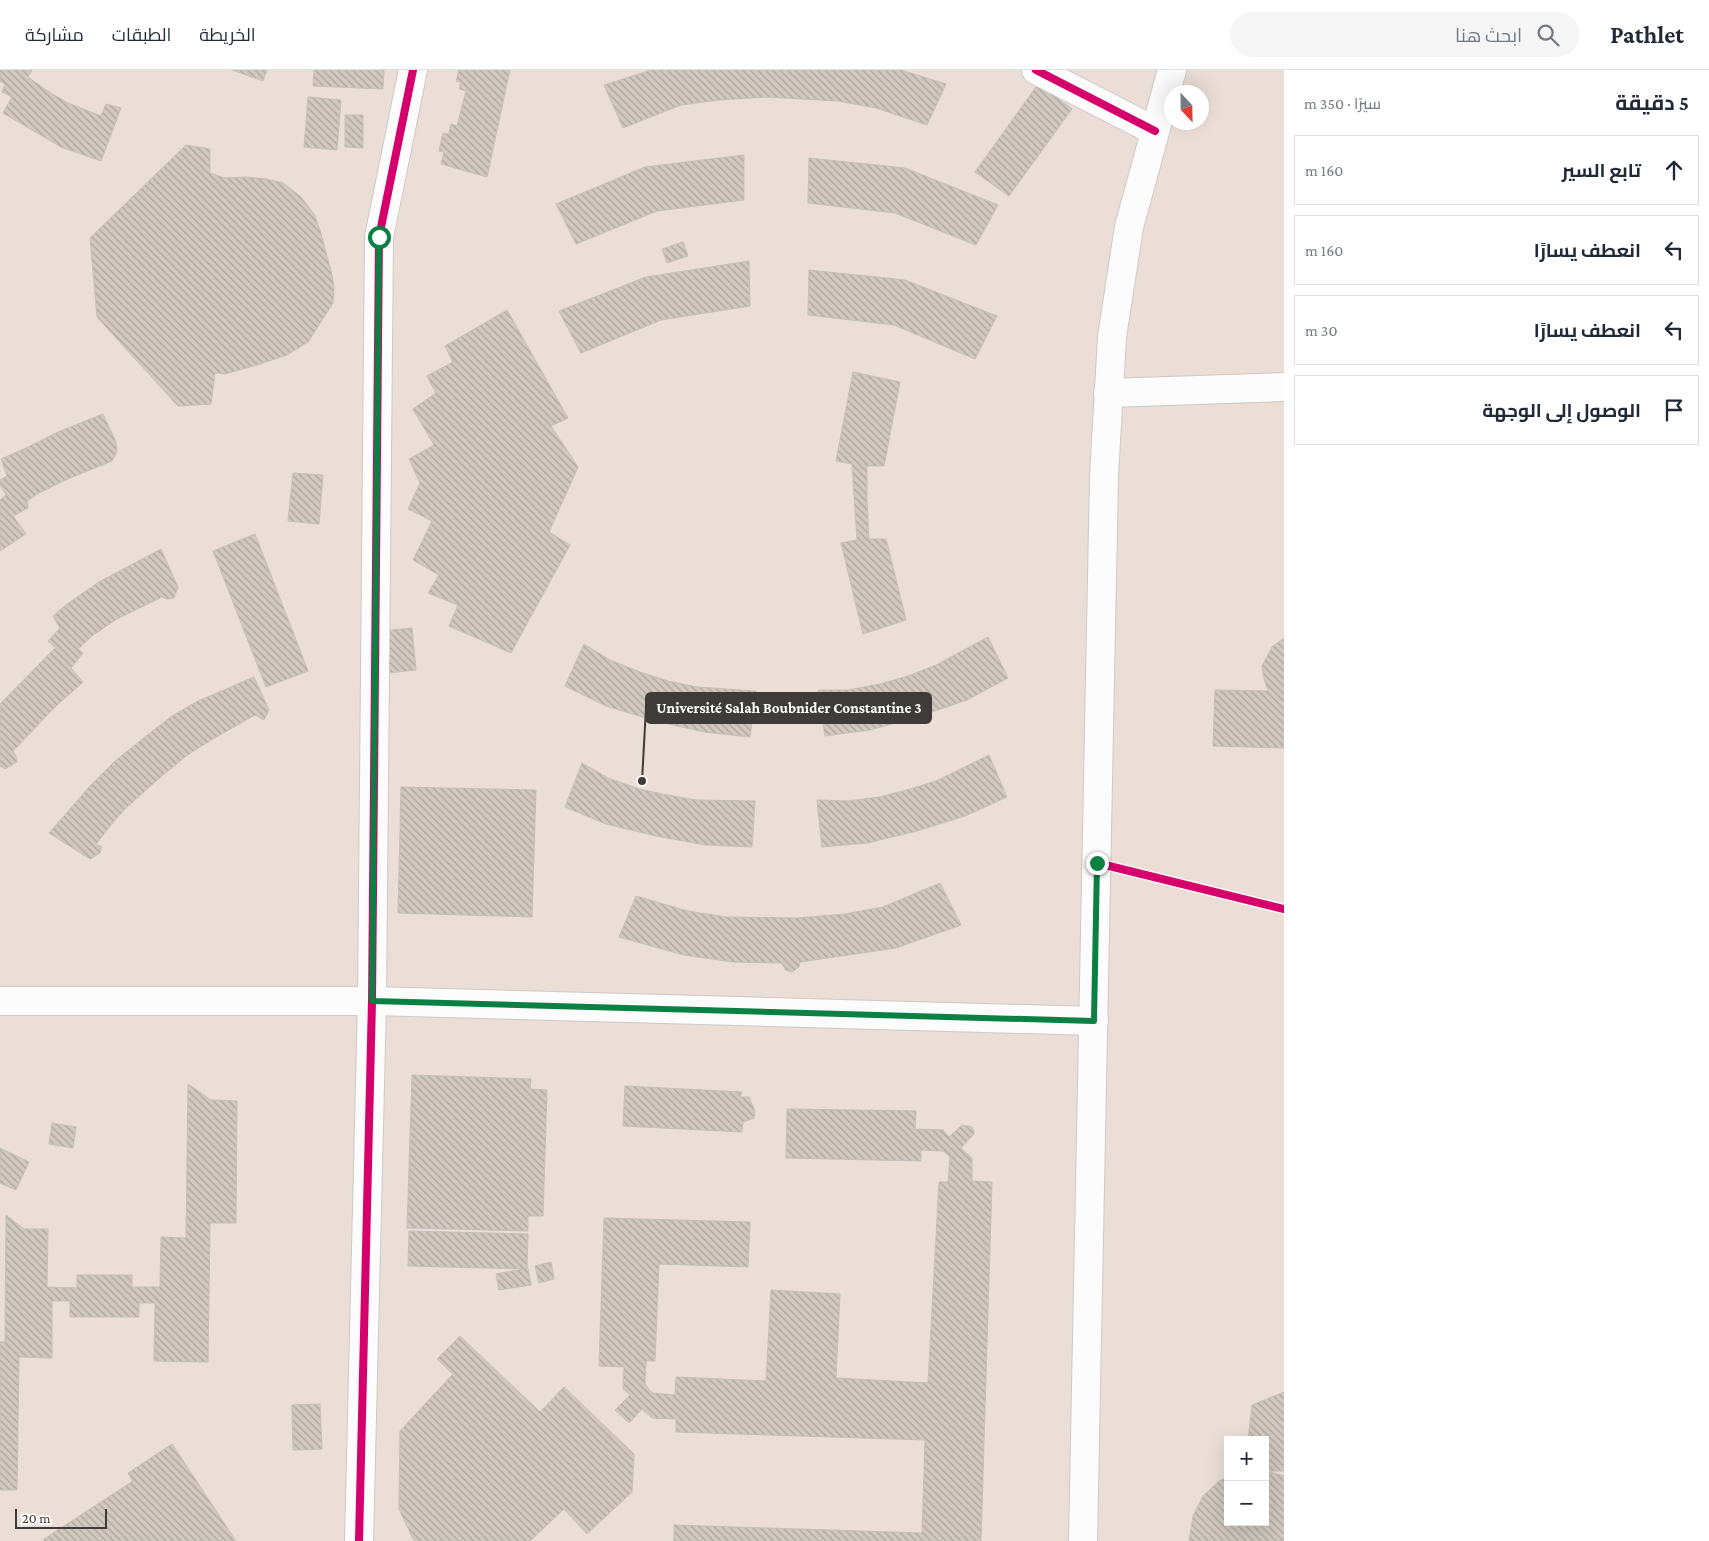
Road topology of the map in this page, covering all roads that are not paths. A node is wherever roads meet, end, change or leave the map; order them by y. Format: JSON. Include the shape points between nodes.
{"nodes":[{"id":1,"x":414,"y":70,"type":"edge"},
{"id":2,"x":1036,"y":70,"type":"edge"},
{"id":3,"x":1172,"y":70,"type":"edge"},
{"id":4,"x":1155,"y":131,"type":"junction"},
{"id":5,"x":1284,"y":387,"type":"edge"},
{"id":6,"x":1108,"y":393,"type":"junction"},
{"id":7,"x":0,"y":1001,"type":"edge"},
{"id":8,"x":372,"y":1001,"type":"junction"},
{"id":9,"x":1094,"y":1021,"type":"junction"},
{"id":10,"x":359,"y":1541,"type":"edge"},
{"id":11,"x":1083,"y":1541,"type":"edge"}],
"edges":[{"from":1,"to":8,"type":"street","via":[[379,237]]},
{"from":2,"to":4,"type":"street"},
{"from":3,"to":4,"type":"street"},
{"from":4,"to":6,"type":"street","via":[[1128,227],[1112,337]]},
{"from":5,"to":6,"type":"street"},
{"from":6,"to":9,"type":"street"},
{"from":7,"to":8,"type":"street"},
{"from":8,"to":9,"type":"street"},
{"from":8,"to":10,"type":"street"},
{"from":9,"to":11,"type":"street"}]}
